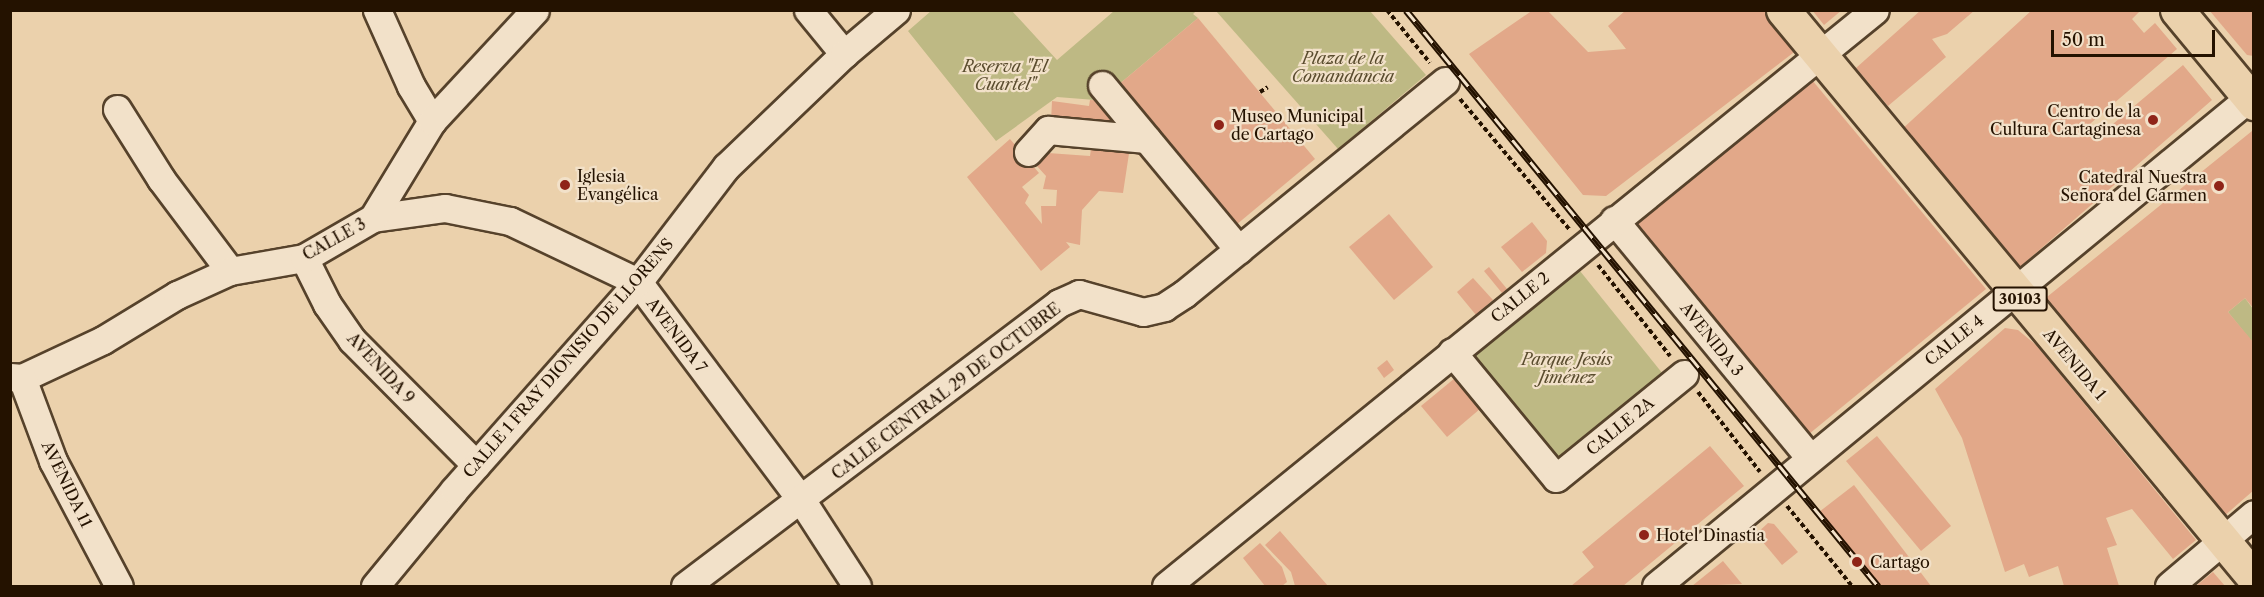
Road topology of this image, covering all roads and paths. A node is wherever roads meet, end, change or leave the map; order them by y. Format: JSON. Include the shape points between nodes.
{"nodes":[{"id":1,"x":377,"y":10,"type":"edge"},
{"id":2,"x":535,"y":10,"type":"edge"},
{"id":3,"x":808,"y":10,"type":"edge"},
{"id":4,"x":896,"y":10,"type":"edge"},
{"id":5,"x":1387,"y":10,"type":"edge"},
{"id":6,"x":1783,"y":10,"type":"edge"},
{"id":7,"x":1875,"y":10,"type":"edge"},
{"id":8,"x":2177,"y":10,"type":"edge"},
{"id":9,"x":844,"y":54,"type":"junction"},
{"id":10,"x":1820,"y":56,"type":"junction"},
{"id":11,"x":1445,"y":81,"type":"junction"},
{"id":12,"x":1102,"y":85,"type":"dead end"},
{"id":13,"x":1268,"y":87,"type":"dead end"},
{"id":14,"x":1260,"y":92,"type":"dead end"},
{"id":15,"x":2252,"y":98,"type":"edge"},
{"id":16,"x":117,"y":109,"type":"dead end"},
{"id":17,"x":432,"y":121,"type":"junction"},
{"id":18,"x":1147,"y":139,"type":"junction"},
{"id":19,"x":1028,"y":152,"type":"dead end"},
{"id":20,"x":373,"y":218,"type":"junction"},
{"id":21,"x":1614,"y":220,"type":"junction"},
{"id":22,"x":1583,"y":246,"type":"junction"},
{"id":23,"x":1239,"y":250,"type":"junction"},
{"id":24,"x":304,"y":258,"type":"junction"},
{"id":25,"x":230,"y":272,"type":"junction"},
{"id":26,"x":638,"y":282,"type":"junction"},
{"id":27,"x":2014,"y":291,"type":"junction"},
{"id":28,"x":1452,"y":352,"type":"junction"},
{"id":29,"x":1684,"y":374,"type":"junction"},
{"id":30,"x":16,"y":377,"type":"edge"},
{"id":31,"x":1809,"y":458,"type":"junction"},
{"id":32,"x":476,"y":465,"type":"junction"},
{"id":33,"x":1773,"y":487,"type":"junction"},
{"id":34,"x":802,"y":501,"type":"junction"},
{"id":35,"x":2253,"y":514,"type":"edge"},
{"id":36,"x":2222,"y":539,"type":"junction"},
{"id":37,"x":2253,"y":578,"type":"edge"},
{"id":38,"x":119,"y":586,"type":"edge"},
{"id":39,"x":375,"y":586,"type":"edge"},
{"id":40,"x":685,"y":586,"type":"edge"},
{"id":41,"x":857,"y":586,"type":"edge"},
{"id":42,"x":1166,"y":586,"type":"edge"},
{"id":43,"x":1656,"y":586,"type":"edge"},
{"id":44,"x":1852,"y":586,"type":"edge"},
{"id":45,"x":2169,"y":586,"type":"edge"}],
"edges":[{"from":1,"to":17,"type":"street","via":[[411,86]]},
{"from":2,"to":17,"type":"street","name":"CALLE 3"},
{"from":3,"to":9,"type":"street"},
{"from":4,"to":9,"type":"street","name":"CALLE 1 FRAY DIONISIO DE LLORENS"},
{"from":5,"to":11,"type":"path"},
{"from":6,"to":10,"type":"main road","name":"AVENIDA 1","number":"30103"},
{"from":7,"to":10,"type":"street","name":"CALLE 2"},
{"from":8,"to":15,"type":"main road"},
{"from":9,"to":26,"type":"street","name":"CALLE 1 FRAY DIONISIO DE LLORENS","via":[[726,167]]},
{"from":10,"to":21,"type":"street","name":"CALLE 2"},
{"from":10,"to":27,"type":"main road","name":"AVENIDA 1","number":"30103"},
{"from":11,"to":22,"type":"path"},
{"from":11,"to":23,"type":"street","name":"CALLE CENTRAL 29 DE OCTUBRE"},
{"from":12,"to":18,"type":"street"},
{"from":13,"to":14,"type":"path"},
{"from":15,"to":27,"type":"street","name":"CALLE 4"},
{"from":16,"to":25,"type":"street","via":[[161,179]]},
{"from":17,"to":20,"type":"street","name":"CALLE 3"},
{"from":18,"to":19,"type":"street","via":[[1048,130]]},
{"from":18,"to":23,"type":"street"},
{"from":20,"to":24,"type":"street","name":"CALLE 3"},
{"from":20,"to":26,"type":"street","name":"AVENIDA 7","via":[[445,208],[510,221]]},
{"from":21,"to":22,"type":"street","name":"CALLE 2"},
{"from":21,"to":31,"type":"street","name":"AVENIDA 3"},
{"from":22,"to":28,"type":"street","name":"CALLE 2"},
{"from":22,"to":29,"type":"path"},
{"from":23,"to":34,"type":"street","name":"CALLE CENTRAL 29 DE OCTUBRE","via":[[1164,307],[1143,312],[1079,294],[1059,303]]},
{"from":24,"to":25,"type":"street","name":"CALLE 3"},
{"from":24,"to":32,"type":"street","name":"AVENIDA 9","via":[[327,304],[352,340]]},
{"from":25,"to":30,"type":"street","name":"CALLE 3","via":[[177,295],[103,340]]},
{"from":26,"to":32,"type":"street","name":"CALLE 1 FRAY DIONISIO DE LLORENS"},
{"from":26,"to":34,"type":"street","name":"AVENIDA 7"},
{"from":27,"to":31,"type":"street","name":"CALLE 4"},
{"from":27,"to":36,"type":"main road","name":"AVENIDA 1","number":"30103"},
{"from":28,"to":29,"type":"street","name":"CALLE 2A","via":[[1556,478]]},
{"from":28,"to":42,"type":"street","name":"CALLE 2"},
{"from":29,"to":33,"type":"path"},
{"from":30,"to":38,"type":"street","name":"AVENIDA 11","via":[[53,461]]},
{"from":31,"to":33,"type":"street","name":"CALLE 4"},
{"from":32,"to":39,"type":"street","name":"CALLE 1 FRAY DIONISIO DE LLORENS"},
{"from":33,"to":43,"type":"street","name":"CALLE 4"},
{"from":33,"to":44,"type":"path"},
{"from":34,"to":40,"type":"street","name":"CALLE CENTRAL 29 DE OCTUBRE"},
{"from":34,"to":41,"type":"street","name":"AVENIDA 7"},
{"from":35,"to":36,"type":"street"},
{"from":36,"to":37,"type":"main road","name":"AVENIDA 1","number":"30103"},
{"from":36,"to":45,"type":"street"}]}
